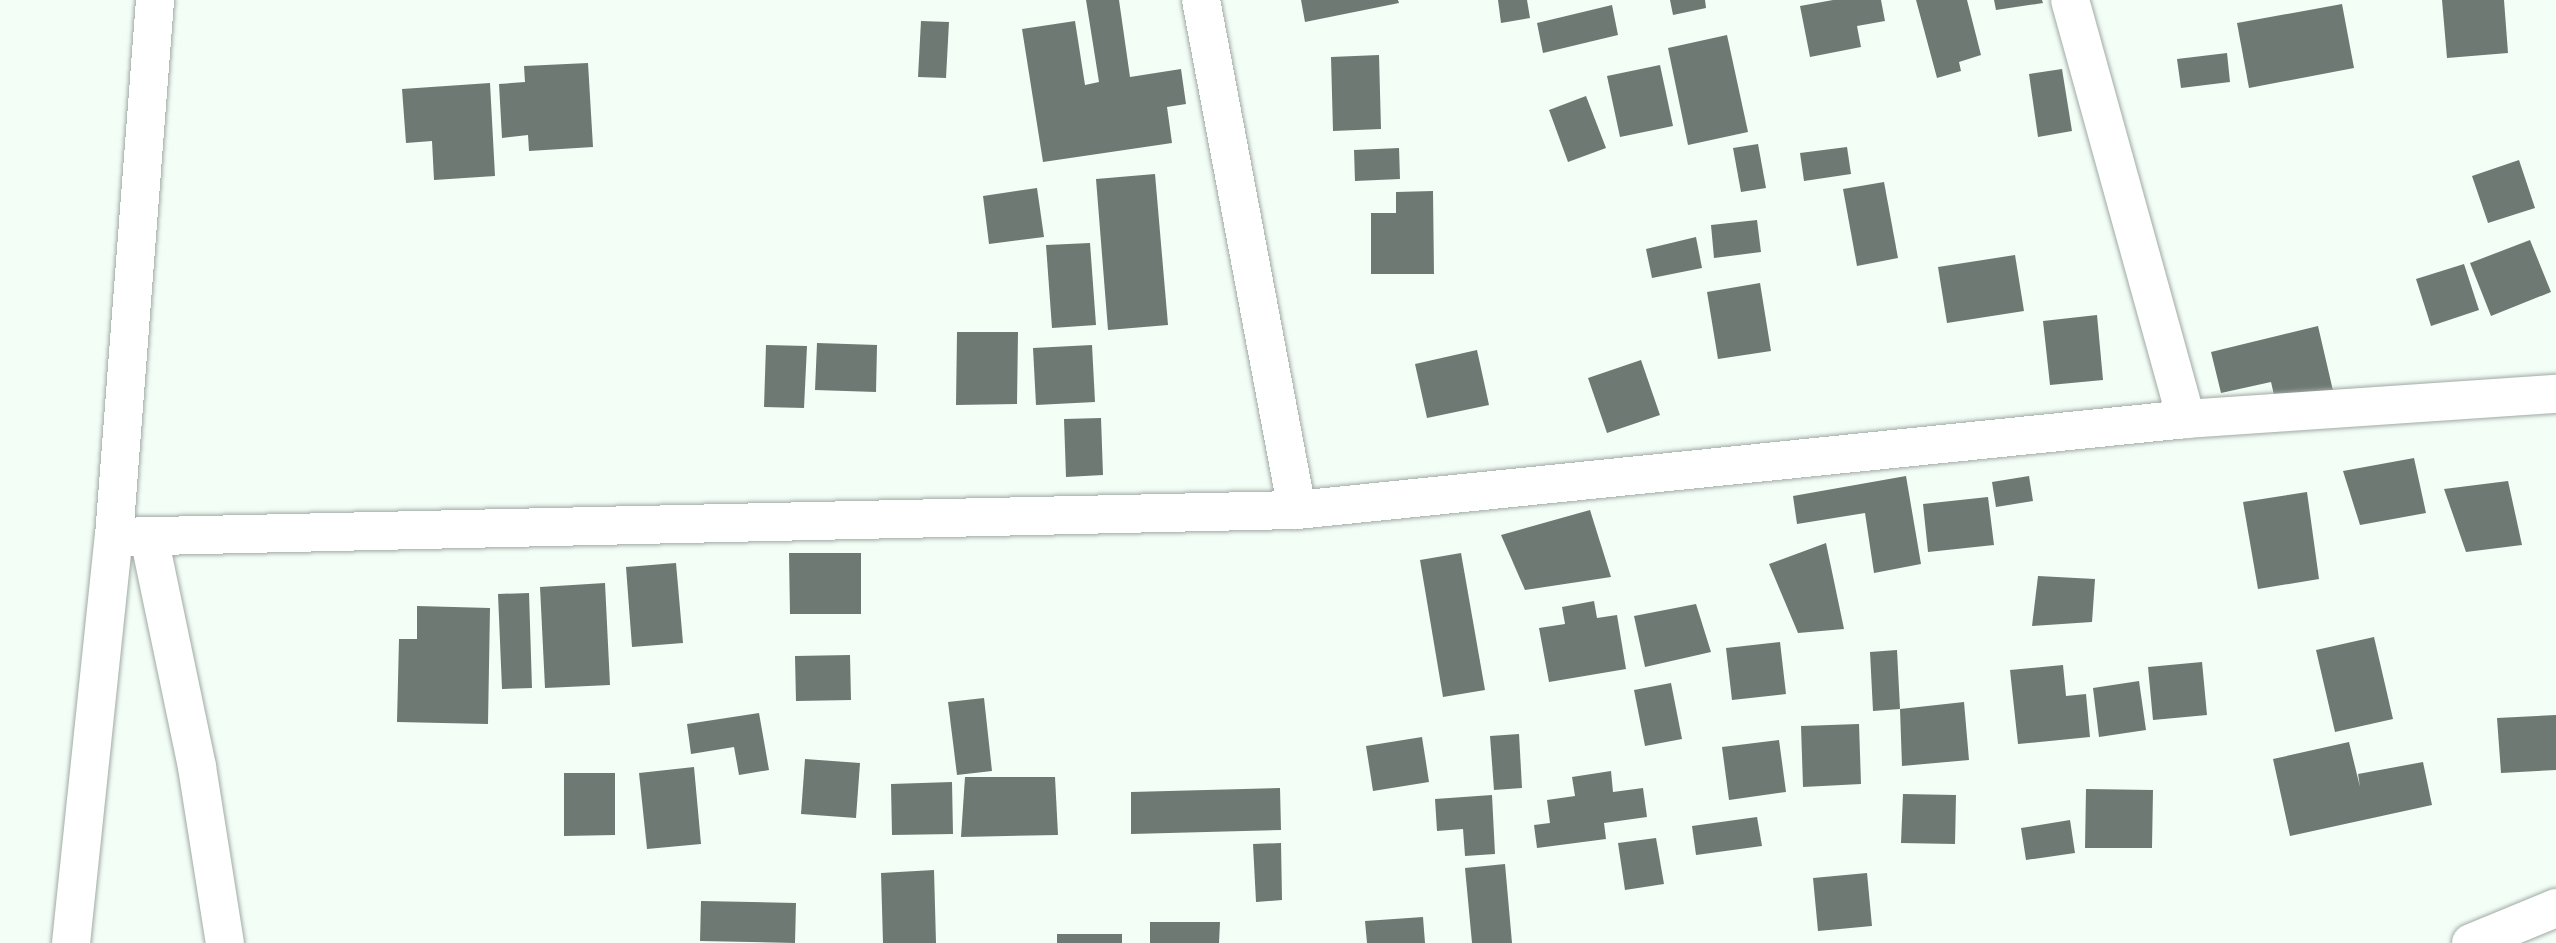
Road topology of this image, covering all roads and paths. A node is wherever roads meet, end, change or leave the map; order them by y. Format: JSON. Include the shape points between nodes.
{"nodes":[{"id":1,"x":156,"y":0,"type":"edge"},
{"id":2,"x":1201,"y":0,"type":"edge"},
{"id":3,"x":2070,"y":0,"type":"edge"},
{"id":4,"x":2556,"y":394,"type":"edge"},
{"id":5,"x":2186,"y":419,"type":"junction"},
{"id":6,"x":1297,"y":510,"type":"junction"},
{"id":7,"x":131,"y":537,"type":"junction"},
{"id":8,"x":2556,"y":908,"type":"edge"},
{"id":9,"x":71,"y":943,"type":"edge"},
{"id":10,"x":225,"y":943,"type":"edge"},
{"id":11,"x":2471,"y":943,"type":"edge"}],
"edges":[{"from":1,"to":7,"type":"street"},
{"from":2,"to":6,"type":"street"},
{"from":3,"to":5,"type":"street"},
{"from":4,"to":5,"type":"street"},
{"from":5,"to":6,"type":"street"},
{"from":6,"to":7,"type":"street"},
{"from":7,"to":9,"type":"street"},
{"from":7,"to":10,"type":"street","via":[[197,767]]},
{"from":8,"to":11,"type":"street"}]}
